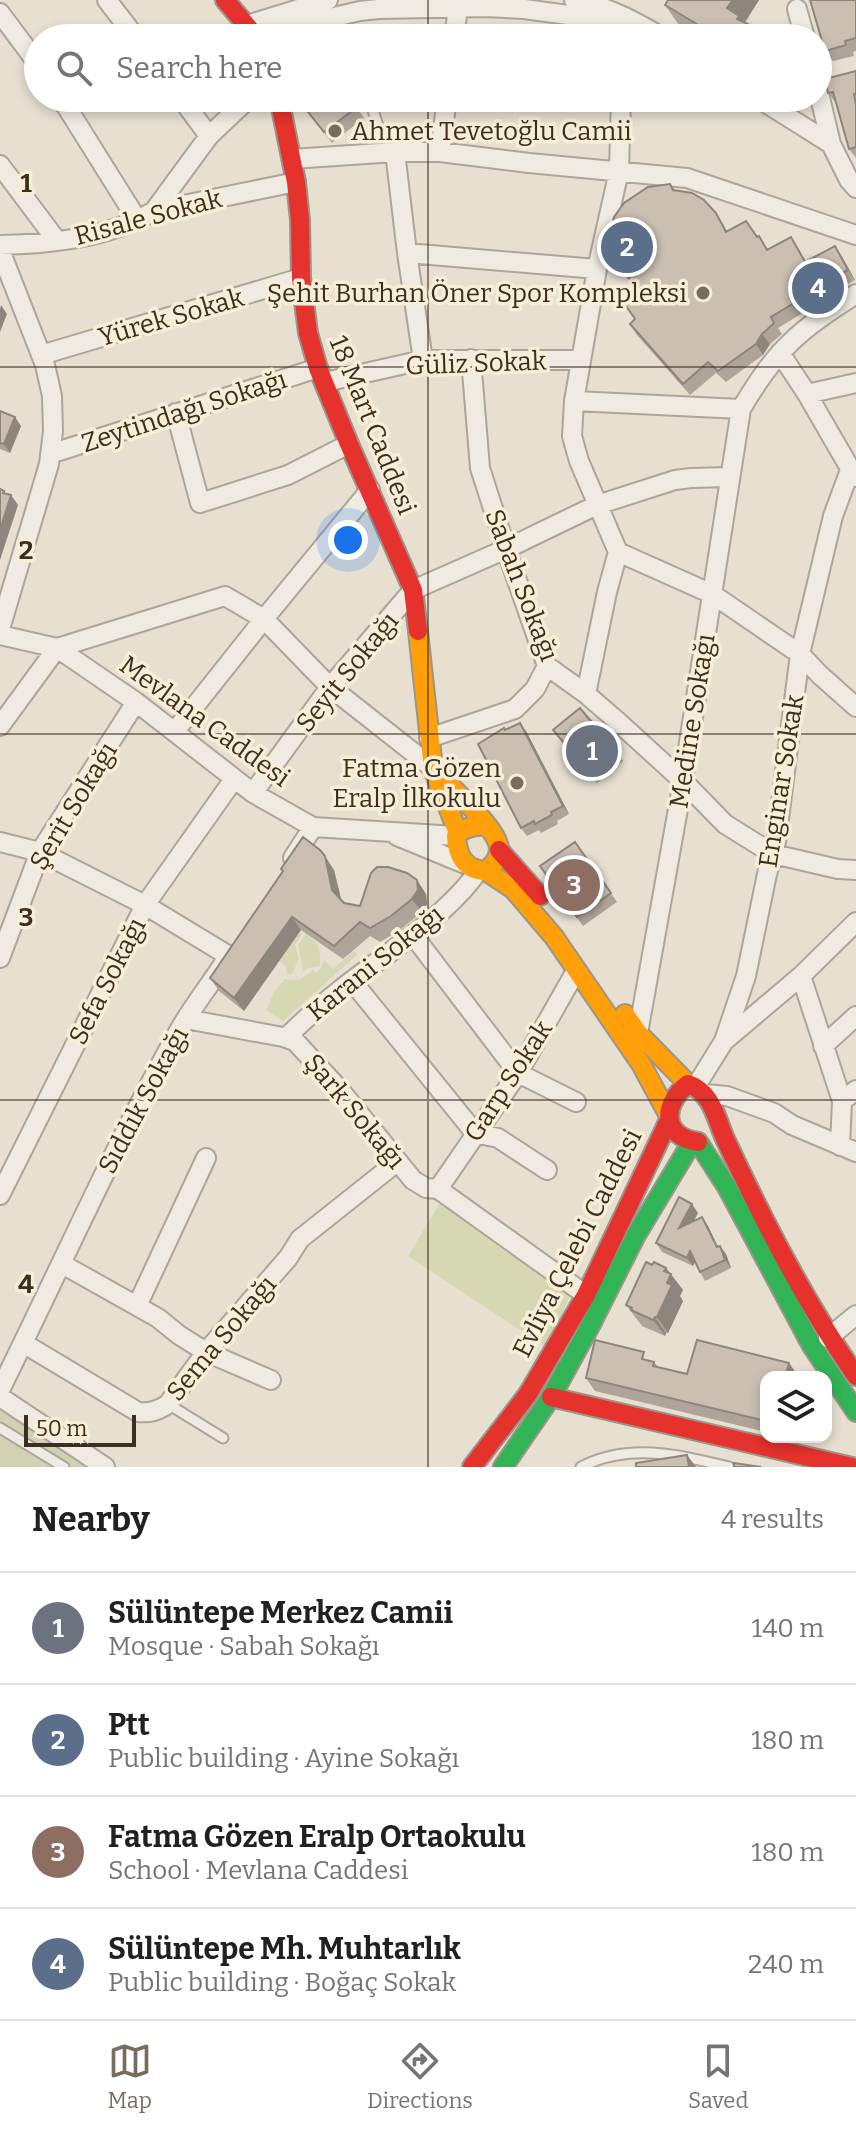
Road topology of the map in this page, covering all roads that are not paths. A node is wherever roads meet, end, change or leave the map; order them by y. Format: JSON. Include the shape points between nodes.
{"nodes":[{"id":1,"x":107,"y":0,"type":"edge"},
{"id":2,"x":225,"y":0,"type":"edge"},
{"id":3,"x":328,"y":0,"type":"edge"},
{"id":4,"x":574,"y":0,"type":"edge"},
{"id":5,"x":616,"y":0,"type":"edge"},
{"id":6,"x":458,"y":4,"type":"edge"},
{"id":7,"x":797,"y":9,"type":"dead end"},
{"id":8,"x":0,"y":13,"type":"edge"},
{"id":9,"x":625,"y":17,"type":"junction"},
{"id":10,"x":125,"y":24,"type":"edge"},
{"id":11,"x":245,"y":24,"type":"edge"},
{"id":12,"x":276,"y":24,"type":"edge"},
{"id":13,"x":300,"y":24,"type":"edge"},
{"id":14,"x":456,"y":24,"type":"edge"},
{"id":15,"x":625,"y":24,"type":"edge"},
{"id":16,"x":638,"y":24,"type":"edge"},
{"id":17,"x":801,"y":24,"type":"edge"},
{"id":18,"x":24,"y":45,"type":"edge"},
{"id":19,"x":71,"y":112,"type":"edge"},
{"id":20,"x":191,"y":112,"type":"edge"},
{"id":21,"x":234,"y":112,"type":"edge"},
{"id":22,"x":282,"y":112,"type":"edge"},
{"id":23,"x":374,"y":112,"type":"edge"},
{"id":24,"x":445,"y":112,"type":"edge"},
{"id":25,"x":621,"y":112,"type":"edge"},
{"id":26,"x":780,"y":112,"type":"edge"},
{"id":27,"x":826,"y":112,"type":"edge"},
{"id":28,"x":380,"y":132,"type":"dead end"},
{"id":29,"x":209,"y":136,"type":"junction"},
{"id":30,"x":831,"y":144,"type":"junction"},
{"id":31,"x":395,"y":152,"type":"junction"},
{"id":32,"x":440,"y":152,"type":"junction"},
{"id":33,"x":292,"y":159,"type":"junction"},
{"id":34,"x":0,"y":165,"type":"edge"},
{"id":35,"x":619,"y":171,"type":"junction"},
{"id":36,"x":296,"y":182,"type":"junction"},
{"id":37,"x":855,"y":186,"type":"edge"},
{"id":38,"x":146,"y":216,"type":"junction"},
{"id":39,"x":856,"y":235,"type":"edge"},
{"id":40,"x":57,"y":241,"type":"junction"},
{"id":41,"x":0,"y":247,"type":"edge"},
{"id":42,"x":407,"y":253,"type":"junction"},
{"id":43,"x":597,"y":269,"type":"junction"},
{"id":44,"x":301,"y":278,"type":"junction"},
{"id":45,"x":856,"y":294,"type":"edge"},
{"id":46,"x":780,"y":353,"type":"junction"},
{"id":47,"x":41,"y":355,"type":"junction"},
{"id":48,"x":471,"y":359,"type":"junction"},
{"id":49,"x":423,"y":360,"type":"junction"},
{"id":50,"x":581,"y":360,"type":"junction"},
{"id":51,"x":322,"y":375,"type":"junction"},
{"id":52,"x":856,"y":383,"type":"edge"},
{"id":53,"x":807,"y":394,"type":"junction"},
{"id":54,"x":574,"y":401,"type":"junction"},
{"id":55,"x":741,"y":409,"type":"junction"},
{"id":56,"x":176,"y":413,"type":"junction"},
{"id":57,"x":349,"y":444,"type":"junction"},
{"id":58,"x":50,"y":454,"type":"junction"},
{"id":59,"x":853,"y":474,"type":"edge"},
{"id":60,"x":729,"y":477,"type":"junction"},
{"id":61,"x":370,"y":490,"type":"junction"},
{"id":62,"x":597,"y":505,"type":"junction"},
{"id":63,"x":506,"y":549,"type":"junction"},
{"id":64,"x":618,"y":552,"type":"junction"},
{"id":65,"x":413,"y":590,"type":"junction"},
{"id":66,"x":712,"y":594,"type":"junction"},
{"id":67,"x":264,"y":619,"type":"junction"},
{"id":68,"x":0,"y":629,"type":"edge"},
{"id":69,"x":0,"y":635,"type":"edge"},
{"id":70,"x":57,"y":648,"type":"junction"},
{"id":71,"x":800,"y":654,"type":"junction"},
{"id":72,"x":547,"y":666,"type":"junction"},
{"id":73,"x":330,"y":687,"type":"junction"},
{"id":74,"x":586,"y":694,"type":"junction"},
{"id":75,"x":136,"y":702,"type":"junction"},
{"id":76,"x":856,"y":707,"type":"edge"},
{"id":77,"x":0,"y":726,"type":"edge"},
{"id":78,"x":175,"y":731,"type":"junction"},
{"id":79,"x":429,"y":738,"type":"junction"},
{"id":80,"x":433,"y":768,"type":"junction"},
{"id":81,"x":234,"y":779,"type":"junction"},
{"id":82,"x":683,"y":781,"type":"junction"},
{"id":83,"x":253,"y":793,"type":"junction"},
{"id":84,"x":486,"y":826,"type":"junction"},
{"id":85,"x":313,"y":827,"type":"junction"},
{"id":86,"x":384,"y":830,"type":"junction"},
{"id":87,"x":457,"y":834,"type":"junction"},
{"id":88,"x":0,"y":842,"type":"edge"},
{"id":89,"x":499,"y":850,"type":"junction"},
{"id":90,"x":40,"y":852,"type":"junction"},
{"id":91,"x":773,"y":854,"type":"junction"},
{"id":92,"x":475,"y":869,"type":"junction"},
{"id":93,"x":856,"y":870,"type":"edge"},
{"id":94,"x":279,"y":878,"type":"edge"},
{"id":95,"x":145,"y":905,"type":"junction"},
{"id":96,"x":856,"y":922,"type":"edge"},
{"id":97,"x":413,"y":935,"type":"junction"},
{"id":98,"x":0,"y":958,"type":"edge"},
{"id":99,"x":576,"y":971,"type":"junction"},
{"id":100,"x":801,"y":976,"type":"junction"},
{"id":101,"x":352,"y":981,"type":"junction"},
{"id":102,"x":856,"y":1016,"type":"edge"},
{"id":103,"x":186,"y":1019,"type":"junction"},
{"id":104,"x":638,"y":1033,"type":"junction"},
{"id":105,"x":286,"y":1038,"type":"junction"},
{"id":106,"x":724,"y":1041,"type":"junction"},
{"id":107,"x":823,"y":1046,"type":"junction"},
{"id":108,"x":518,"y":1073,"type":"junction"},
{"id":109,"x":697,"y":1088,"type":"junction"},
{"id":110,"x":849,"y":1096,"type":"edge"},
{"id":111,"x":576,"y":1102,"type":"dead end"},
{"id":112,"x":669,"y":1117,"type":"junction"},
{"id":113,"x":716,"y":1117,"type":"junction"},
{"id":114,"x":792,"y":1125,"type":"junction"},
{"id":115,"x":475,"y":1133,"type":"junction"},
{"id":116,"x":695,"y":1142,"type":"junction"},
{"id":117,"x":848,"y":1149,"type":"edge"},
{"id":118,"x":206,"y":1158,"type":"dead end"},
{"id":119,"x":397,"y":1162,"type":"junction"},
{"id":120,"x":547,"y":1170,"type":"dead end"},
{"id":121,"x":438,"y":1189,"type":"junction"},
{"id":122,"x":0,"y":1195,"type":"edge"},
{"id":123,"x":62,"y":1264,"type":"junction"},
{"id":124,"x":586,"y":1295,"type":"junction"},
{"id":125,"x":137,"y":1306,"type":"junction"},
{"id":126,"x":856,"y":1315,"type":"edge"},
{"id":127,"x":828,"y":1338,"type":"junction"},
{"id":128,"x":23,"y":1343,"type":"junction"},
{"id":129,"x":206,"y":1352,"type":"junction"},
{"id":130,"x":856,"y":1376,"type":"edge"},
{"id":131,"x":271,"y":1380,"type":"dead end"},
{"id":132,"x":0,"y":1390,"type":"edge"},
{"id":133,"x":0,"y":1397,"type":"edge"},
{"id":134,"x":551,"y":1397,"type":"junction"},
{"id":135,"x":168,"y":1404,"type":"junction"},
{"id":136,"x":856,"y":1412,"type":"edge"},
{"id":137,"x":0,"y":1428,"type":"edge"},
{"id":138,"x":223,"y":1438,"type":"dead end"},
{"id":139,"x":856,"y":1455,"type":"edge"},
{"id":140,"x":850,"y":1466,"type":"edge"},
{"id":141,"x":64,"y":1467,"type":"edge"},
{"id":142,"x":105,"y":1467,"type":"edge"},
{"id":143,"x":472,"y":1467,"type":"edge"},
{"id":144,"x":503,"y":1467,"type":"edge"},
{"id":145,"x":581,"y":1467,"type":"edge"},
{"id":146,"x":729,"y":1467,"type":"edge"}],
"edges":[{"from":1,"to":10,"type":"street"},
{"from":2,"to":11,"type":"street"},
{"from":3,"to":12,"type":"street"},
{"from":4,"to":9,"type":"street"},
{"from":5,"to":9,"type":"street"},
{"from":6,"to":9,"type":"street"},
{"from":6,"to":13,"type":"street","via":[[360,11]]},
{"from":6,"to":14,"type":"street"},
{"from":7,"to":17,"type":"street"},
{"from":8,"to":18,"type":"street"},
{"from":9,"to":15,"type":"street"},
{"from":9,"to":16,"type":"street"},
{"from":19,"to":38,"type":"street"},
{"from":20,"to":29,"type":"street"},
{"from":21,"to":29,"type":"street"},
{"from":22,"to":33,"type":"street","name":"18 Mart Caddesi"},
{"from":23,"to":28,"type":"lane"},
{"from":24,"to":32,"type":"street"},
{"from":25,"to":35,"type":"street"},
{"from":26,"to":30,"type":"street"},
{"from":27,"to":30,"type":"street"},
{"from":29,"to":38,"type":"street"},
{"from":30,"to":37,"type":"street"},
{"from":31,"to":32,"type":"street"},
{"from":31,"to":33,"type":"street"},
{"from":31,"to":42,"type":"street"},
{"from":32,"to":35,"type":"street"},
{"from":33,"to":36,"type":"street","name":"18 Mart Caddesi"},
{"from":34,"to":40,"type":"street"},
{"from":35,"to":39,"type":"street","via":[[687,178]]},
{"from":35,"to":43,"type":"street"},
{"from":36,"to":38,"type":"street","name":"Risale Sokak"},
{"from":36,"to":44,"type":"street","name":"18 Mart Caddesi"},
{"from":38,"to":40,"type":"street","name":"Risale Sokak"},
{"from":40,"to":41,"type":"street","name":"Risale Sokak"},
{"from":41,"to":47,"type":"street"},
{"from":42,"to":43,"type":"street"},
{"from":42,"to":49,"type":"street"},
{"from":43,"to":50,"type":"street"},
{"from":44,"to":47,"type":"street","name":"Yürek Sokak"},
{"from":44,"to":51,"type":"street","name":"18 Mart Caddesi","via":[[308,333]]},
{"from":45,"to":46,"type":"street"},
{"from":46,"to":53,"type":"street"},
{"from":46,"to":55,"type":"street"},
{"from":47,"to":58,"type":"street","via":[[52,396]]},
{"from":48,"to":49,"type":"street","name":"Güliz Sokak"},
{"from":48,"to":50,"type":"street","name":"Güliz Sokak"},
{"from":48,"to":63,"type":"street","name":"Sabah Sokağı","via":[[480,468]]},
{"from":49,"to":51,"type":"street","name":"Güliz Sokak"},
{"from":50,"to":54,"type":"street"},
{"from":51,"to":56,"type":"street","name":"Zeytindağı Sokağı"},
{"from":51,"to":57,"type":"street","name":"18 Mart Caddesi"},
{"from":52,"to":53,"type":"street"},
{"from":53,"to":59,"type":"street"},
{"from":54,"to":55,"type":"street"},
{"from":54,"to":62,"type":"street","via":[[572,436]]},
{"from":55,"to":60,"type":"street","name":"Medine Sokağı"},
{"from":56,"to":57,"type":"street","via":[[200,503],[288,475]]},
{"from":56,"to":58,"type":"street","name":"Zeytindağı Sokağı"},
{"from":57,"to":61,"type":"street","name":"18 Mart Caddesi"},
{"from":58,"to":68,"type":"street"},
{"from":59,"to":71,"type":"street","name":"Enginar Sokak","via":[[833,516]]},
{"from":60,"to":62,"type":"street","via":[[675,480]]},
{"from":60,"to":66,"type":"street","name":"Medine Sokağı"},
{"from":61,"to":65,"type":"street","name":"18 Mart Caddesi"},
{"from":61,"to":67,"type":"street"},
{"from":62,"to":63,"type":"street"},
{"from":62,"to":64,"type":"street"},
{"from":63,"to":65,"type":"street"},
{"from":63,"to":72,"type":"street","name":"Sabah Sokağı"},
{"from":64,"to":66,"type":"street"},
{"from":64,"to":74,"type":"street"},
{"from":65,"to":73,"type":"street","name":"Seyit Sokağı"},
{"from":65,"to":79,"type":"street","name":"18 Mart Caddesi"},
{"from":66,"to":71,"type":"street"},
{"from":66,"to":82,"type":"street","name":"Medine Sokağı"},
{"from":67,"to":70,"type":"street","via":[[225,596]]},
{"from":67,"to":73,"type":"street"},
{"from":67,"to":78,"type":"street"},
{"from":69,"to":70,"type":"street","name":"Mevlana Caddesi"},
{"from":70,"to":75,"type":"street","name":"Mevlana Caddesi"},
{"from":70,"to":77,"type":"street"},
{"from":71,"to":76,"type":"street"},
{"from":71,"to":91,"type":"street","name":"Enginar Sokak"},
{"from":72,"to":74,"type":"street","name":"Sabah Sokağı"},
{"from":72,"to":79,"type":"street","via":[[535,689],[515,709]]},
{"from":73,"to":80,"type":"street"},
{"from":73,"to":83,"type":"street","name":"Seyit Sokağı"},
{"from":74,"to":82,"type":"street","name":"Sabah Sokağı"},
{"from":75,"to":78,"type":"street","name":"Mevlana Caddesi"},
{"from":75,"to":90,"type":"street","name":"Şerit Sokağı"},
{"from":78,"to":81,"type":"street","name":"Mevlana Caddesi"},
{"from":79,"to":80,"type":"street","name":"18 Mart Caddesi"},
{"from":80,"to":84,"type":"street"},
{"from":80,"to":87,"type":"street","name":"18 Mart Caddesi"},
{"from":81,"to":83,"type":"street","name":"Mevlana Caddesi"},
{"from":81,"to":95,"type":"street","name":"Sefa Sokağı"},
{"from":82,"to":91,"type":"street","name":"Sabah Sokağı","via":[[725,824]]},
{"from":82,"to":104,"type":"street","name":"Medine Sokağı"},
{"from":83,"to":85,"type":"street","name":"Mevlana Caddesi"},
{"from":84,"to":87,"type":"street"},
{"from":84,"to":89,"type":"street"},
{"from":85,"to":86,"type":"street","name":"Mevlana Caddesi"},
{"from":85,"to":94,"type":"street"},
{"from":86,"to":87,"type":"street","name":"Mevlana Caddesi"},
{"from":86,"to":92,"type":"street","name":"Mevlana Caddesi"},
{"from":87,"to":92,"type":"street","via":[[457,849]]},
{"from":88,"to":90,"type":"street"},
{"from":89,"to":92,"type":"street","via":[[496,861]]},
{"from":89,"to":104,"type":"street","via":[[536,890]]},
{"from":90,"to":95,"type":"street"},
{"from":90,"to":98,"type":"street","name":"Şerit Sokağı"},
{"from":91,"to":93,"type":"street","name":"Sabah Sokağı"},
{"from":91,"to":106,"type":"street","name":"Enginar Sokak","via":[[746,976]]},
{"from":92,"to":97,"type":"street","name":"Karani Sokağı","via":[[465,890]]},
{"from":92,"to":99,"type":"street","name":"Mevlana Caddesi","via":[[513,889]]},
{"from":95,"to":103,"type":"street","name":"Sıddık Sokağı","via":[[233,950]]},
{"from":95,"to":122,"type":"street","name":"Sefa Sokağı"},
{"from":96,"to":100,"type":"street"},
{"from":97,"to":101,"type":"street","name":"Karani Sokağı"},
{"from":97,"to":108,"type":"street"},
{"from":99,"to":108,"type":"street","name":"Garp Sokak"},
{"from":99,"to":112,"type":"street","name":"Mevlana Caddesi","via":[[641,1064]]},
{"from":100,"to":106,"type":"street"},
{"from":100,"to":107,"type":"street"},
{"from":101,"to":105,"type":"street","name":"Karani Sokağı"},
{"from":101,"to":115,"type":"street"},
{"from":102,"to":107,"type":"street"},
{"from":103,"to":105,"type":"street","name":"Şark Sokağı"},
{"from":103,"to":123,"type":"street","name":"Sıddık Sokağı"},
{"from":104,"to":109,"type":"street"},
{"from":105,"to":119,"type":"street","name":"Şark Sokağı","via":[[295,1041],[340,1090]]},
{"from":106,"to":109,"type":"street","name":"Enginar Sokak"},
{"from":107,"to":110,"type":"street"},
{"from":108,"to":111,"type":"street"},
{"from":108,"to":115,"type":"street","name":"Garp Sokak"},
{"from":109,"to":112,"type":"street","via":[[682,1088]]},
{"from":109,"to":113,"type":"street"},
{"from":109,"to":114,"type":"street","via":[[774,1113]]},
{"from":110,"to":117,"type":"street"},
{"from":112,"to":116,"type":"street","via":[[678,1134]]},
{"from":112,"to":124,"type":"street","name":"Evliya Çelebi Caddesi"},
{"from":113,"to":114,"type":"street","via":[[737,1111]]},
{"from":113,"to":116,"type":"street"},
{"from":113,"to":127,"type":"street"},
{"from":114,"to":117,"type":"street"},
{"from":115,"to":120,"type":"street","via":[[498,1138]]},
{"from":115,"to":121,"type":"street","name":"Garp Sokak"},
{"from":116,"to":134,"type":"street","name":"Evliya Çelebi Caddesi","via":[[636,1235]]},
{"from":116,"to":136,"type":"street","via":[[727,1187],[812,1346]]},
{"from":118,"to":125,"type":"street"},
{"from":119,"to":121,"type":"street","name":"Şark Sokağı","via":[[413,1180]]},
{"from":119,"to":129,"type":"street","name":"Sema Sokağı","via":[[300,1239]]},
{"from":121,"to":124,"type":"street","name":"Şark Sokağı"},
{"from":123,"to":125,"type":"street"},
{"from":123,"to":128,"type":"street","name":"Sıddık Sokağı"},
{"from":124,"to":143,"type":"street","name":"Evliya Çelebi Caddesi","via":[[528,1394]]},
{"from":125,"to":129,"type":"street"},
{"from":126,"to":127,"type":"street"},
{"from":127,"to":130,"type":"street"},
{"from":128,"to":132,"type":"street","name":"Sıddık Sokağı"},
{"from":128,"to":135,"type":"street","name":"Sema Sokağı","via":[[138,1412]]},
{"from":129,"to":131,"type":"street"},
{"from":129,"to":135,"type":"street","name":"Sema Sokağı"},
{"from":133,"to":142,"type":"street"},
{"from":134,"to":140,"type":"street"},
{"from":134,"to":144,"type":"street","name":"Evliya Çelebi Caddesi"},
{"from":135,"to":138,"type":"lane"},
{"from":137,"to":141,"type":"lane"},
{"from":139,"to":140,"type":"street"},
{"from":145,"to":146,"type":"lane","via":[[615,1455],[650,1452]]}]}
